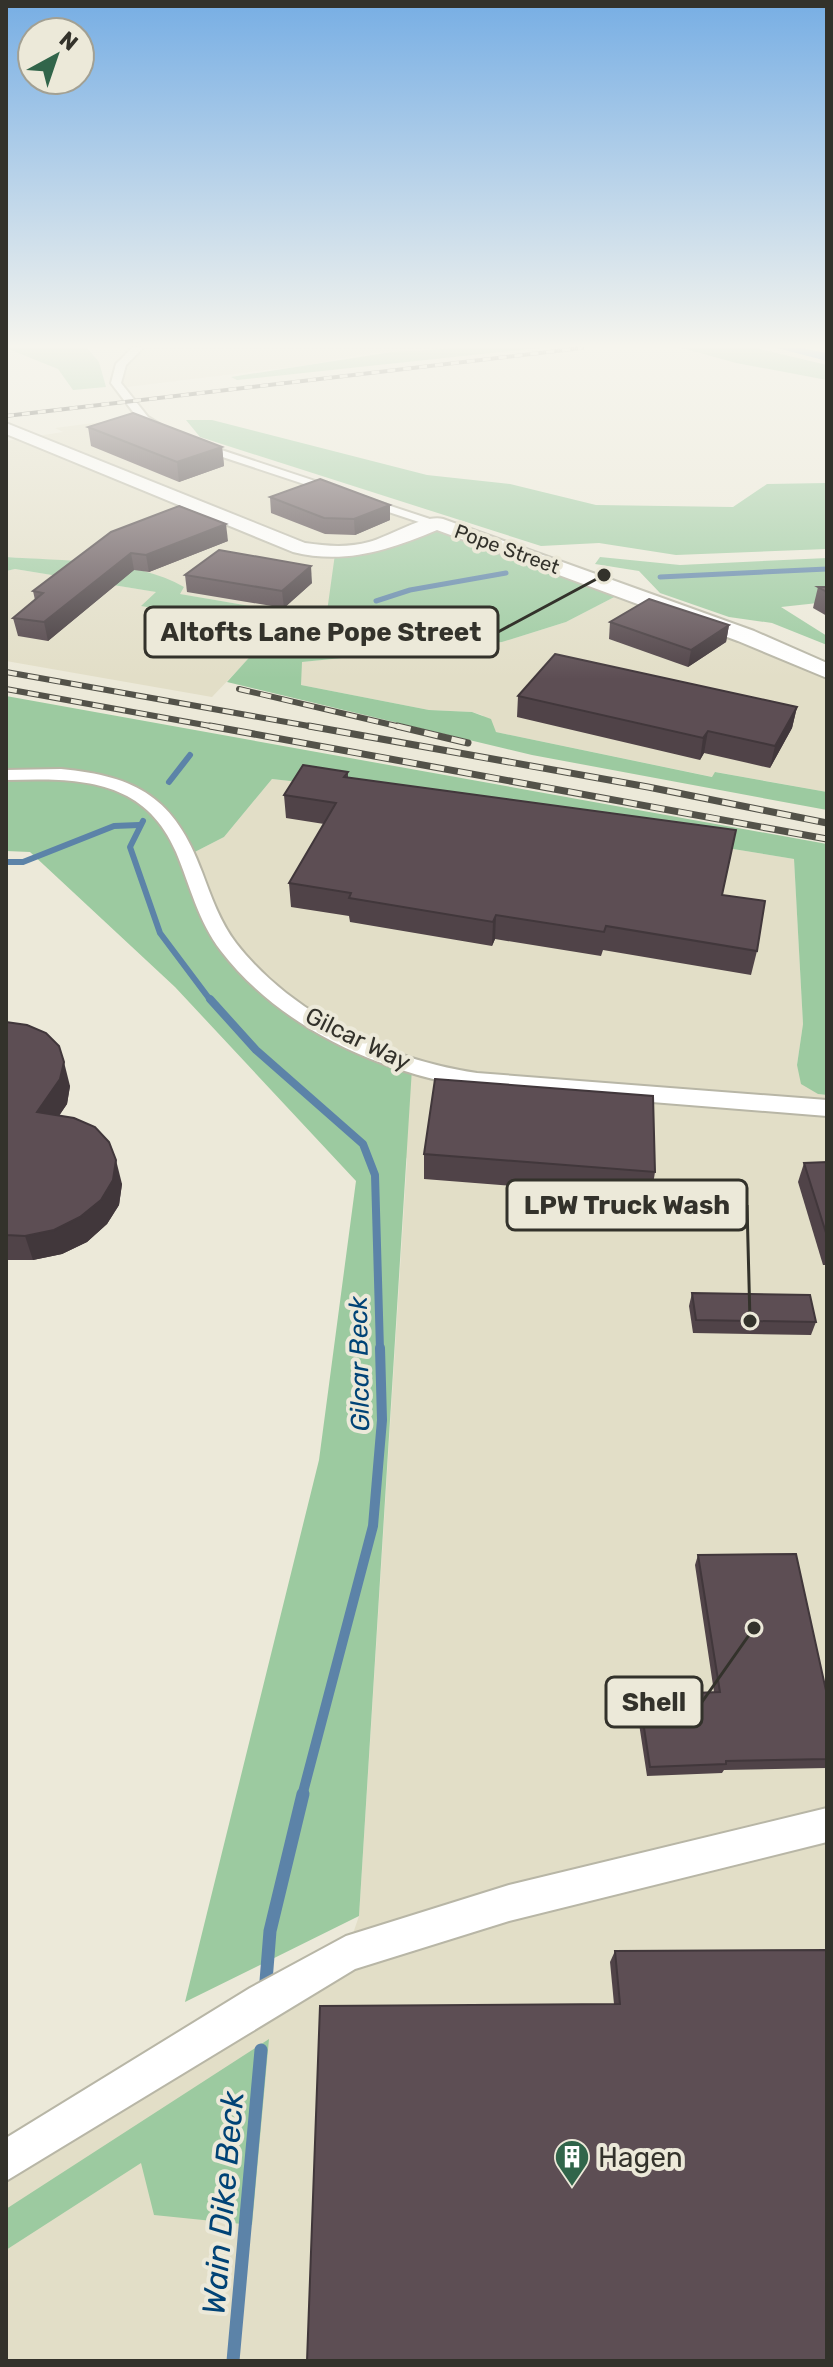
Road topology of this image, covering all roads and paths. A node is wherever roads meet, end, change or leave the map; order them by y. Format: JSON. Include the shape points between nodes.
{"nodes":[{"id":1,"x":81,"y":458,"type":"edge"},
{"id":2,"x":237,"y":458,"type":"edge"},
{"id":3,"x":436,"y":523,"type":"junction"},
{"id":4,"x":827,"y":671,"type":"edge"},
{"id":5,"x":6,"y":775,"type":"edge"},
{"id":6,"x":827,"y":1108,"type":"edge"},
{"id":7,"x":827,"y":1825,"type":"edge"},
{"id":8,"x":6,"y":2161,"type":"edge"}],
"edges":[{"from":1,"to":3,"type":"street","name":"Pope Street","via":[[300,548],[335,554],[371,550]]},
{"from":2,"to":3,"type":"street"},
{"from":3,"to":4,"type":"street","name":"Pope Street","via":[[746,636]]},
{"from":5,"to":6,"type":"street","name":"Gilcar Way","via":[[93,778],[149,800],[171,820],[213,919],[244,966],[301,1012],[383,1056],[482,1081]]},
{"from":7,"to":8,"type":"street","via":[[509,1903],[346,1954]]}]}
